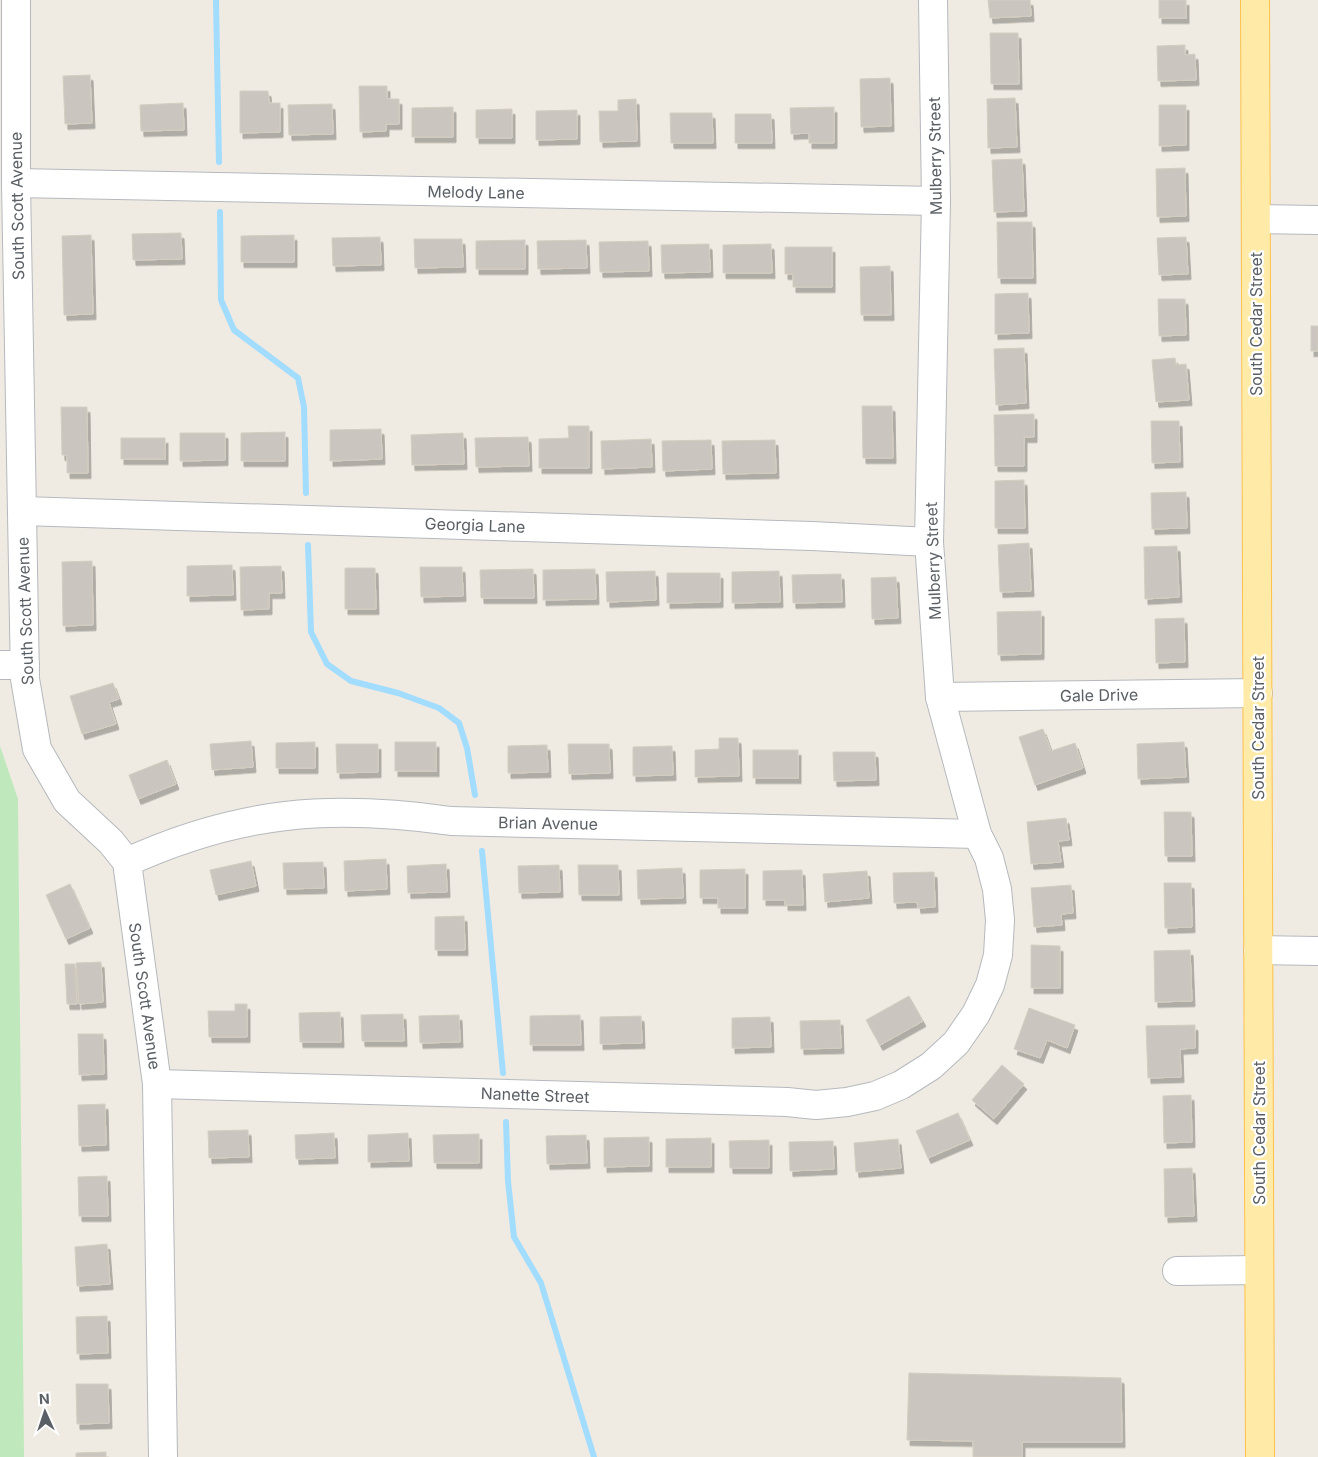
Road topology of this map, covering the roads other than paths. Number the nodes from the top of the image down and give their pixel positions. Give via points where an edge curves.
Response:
1 (16, 0) edge
2 (932, 0) edge
3 (1255, 0) edge
4 (16, 183) junction
5 (936, 201) junction
6 (1256, 219) junction
7 (1318, 220) edge
8 (22, 511) junction
9 (929, 542) junction
10 (12, 665) edge
11 (1258, 693) junction
12 (940, 697) junction
13 (977, 834) junction
14 (126, 862) junction
15 (1258, 950) junction
16 (1318, 951) edge
17 (909, 1080) joint
18 (157, 1084) junction
19 (1259, 1270) junction
20 (1177, 1271) dead end
21 (163, 1457) edge
22 (1260, 1457) edge

1 - 4 street, South Scott Avenue
2 - 5 street, Mulberry Street
3 - 6 main road, South Cedar Street
4 - 5 street, Melody Lane
4 - 8 street, South Scott Avenue
5 - 9 street, Mulberry Street
6 - 7 street
6 - 11 main road, South Cedar Street
8 - 9 street, Georgia Lane
8 - 10 street, South Scott Avenue
9 - 12 street, Mulberry Street
10 - 14 street, South Scott Avenue via 25,679 37,749 67,800 111,842
11 - 12 street, Gale Drive
11 - 15 main road, South Cedar Street
12 - 13 street, Mulberry Street
13 - 14 street, Brian Avenue via 451,821 351,811 298,813 245,822 201,833
13 - 17 street, Mulberry Street via 989,858 997,889 1000,920 998,955 992,978 976,1014 956,1043
14 - 18 street, South Scott Avenue
15 - 16 street
15 - 19 main road, South Cedar Street
17 - 18 street, Nanette Street via 875,1096 816,1105
18 - 21 street, South Scott Avenue
19 - 20 street
19 - 22 main road, South Cedar Street

